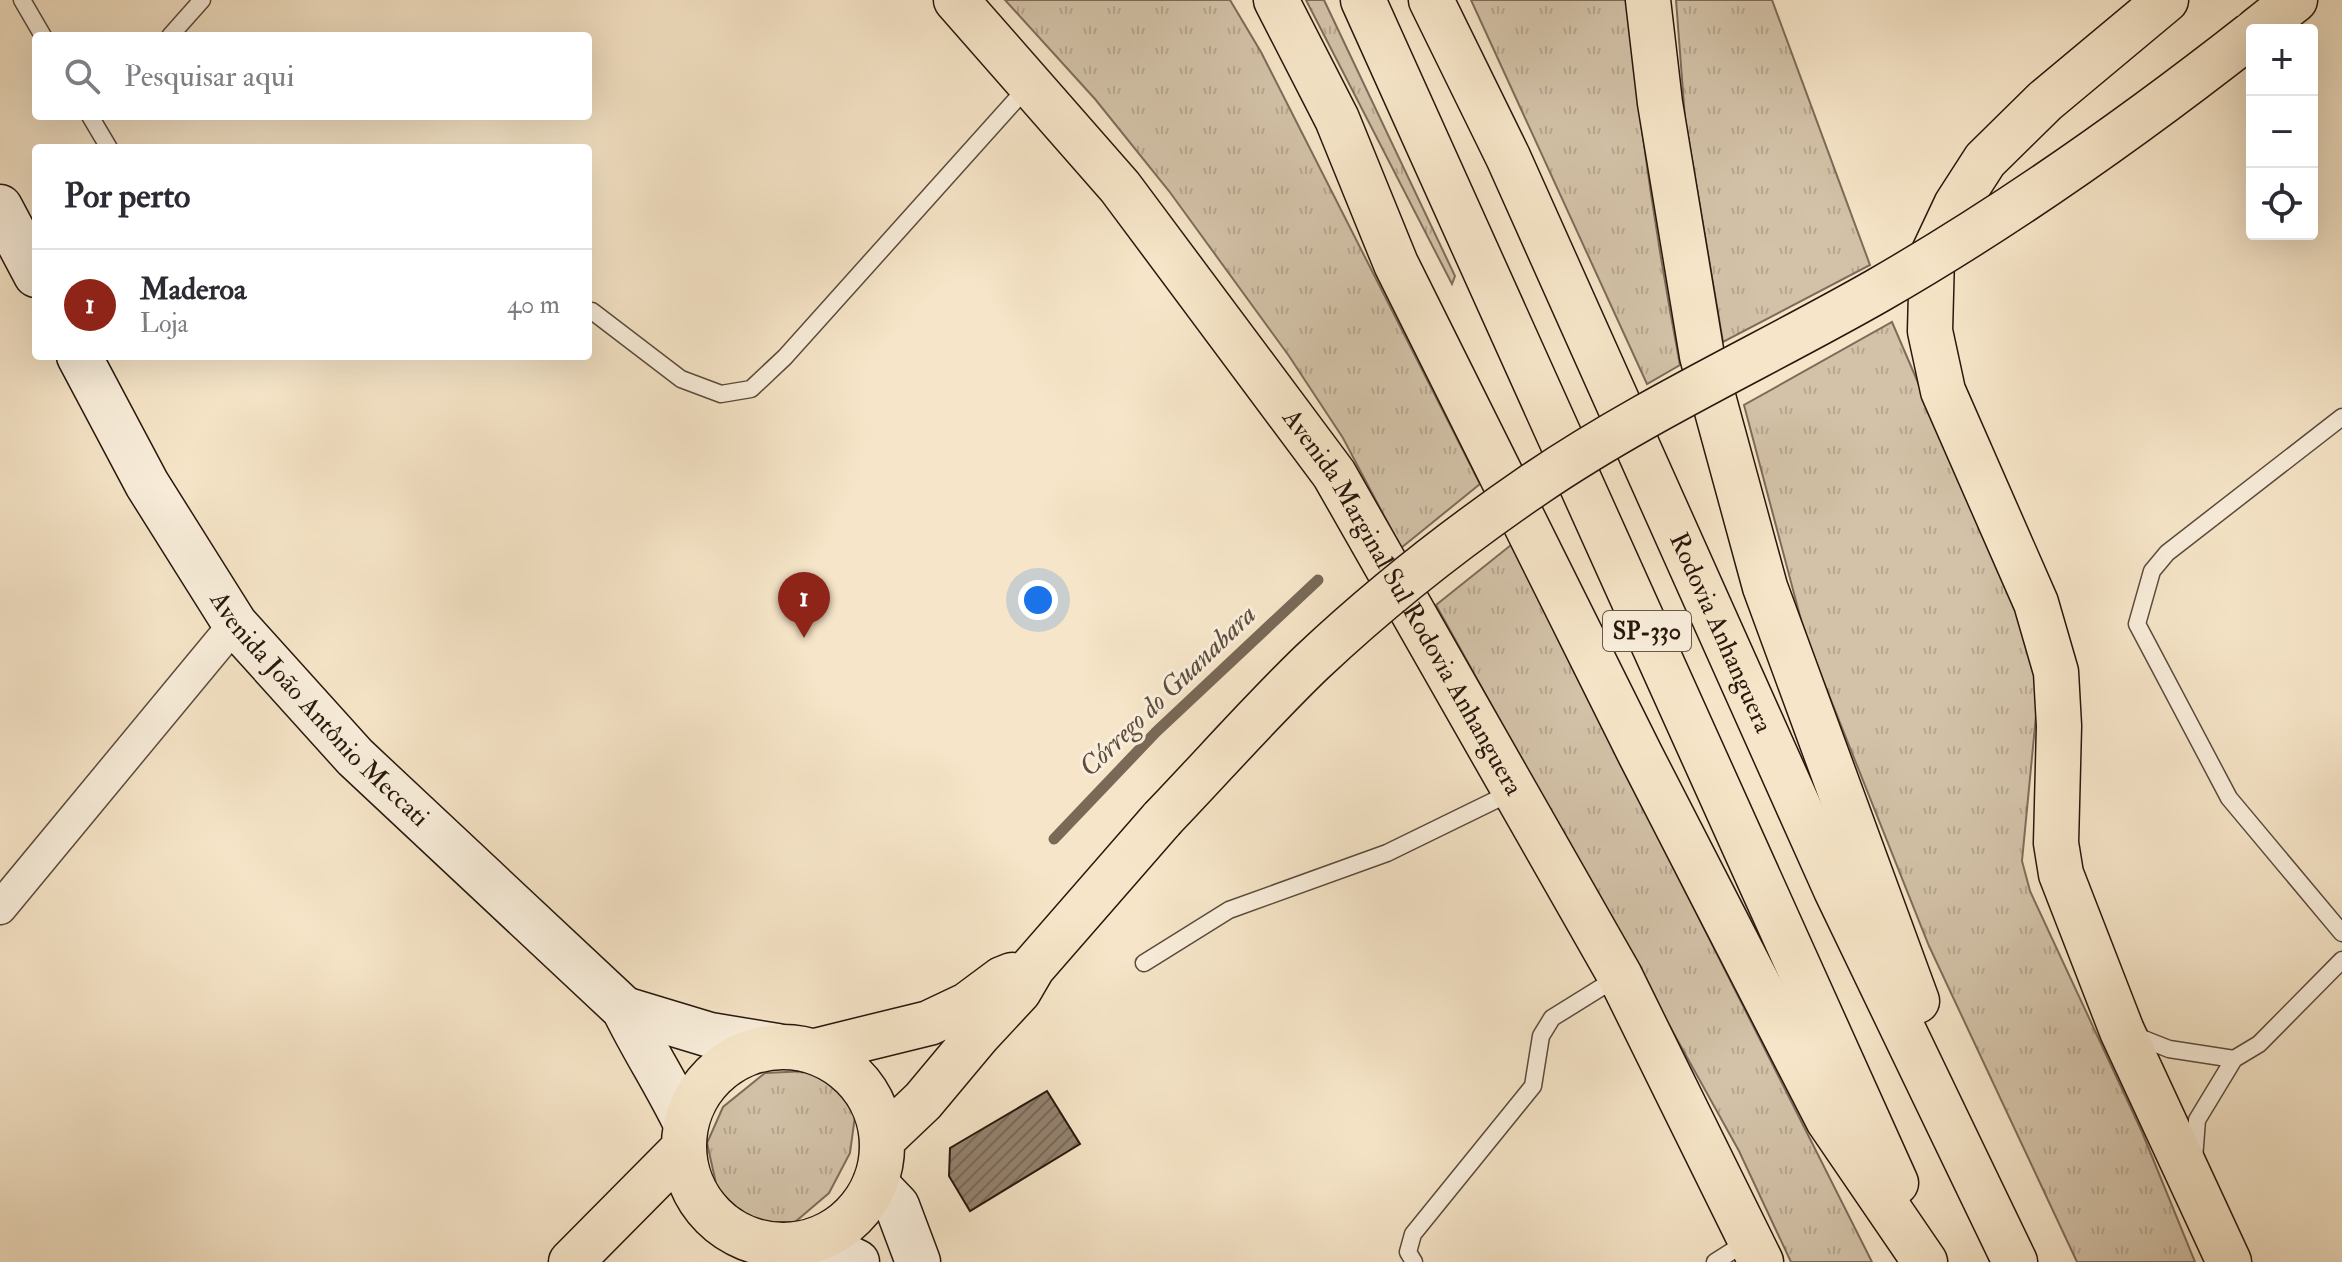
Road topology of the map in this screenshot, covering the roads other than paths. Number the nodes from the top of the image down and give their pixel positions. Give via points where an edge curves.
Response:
1 (22, 0) edge
2 (202, 0) edge
3 (956, 0) edge
4 (1258, 0) edge
5 (1276, 0) edge
6 (1363, 0) edge
7 (1431, 0) edge
8 (1648, 0) edge
9 (2166, 0) edge
10 (2295, 0) edge
11 (2265, 24) edge
12 (41, 32) edge
13 (174, 32) edge
14 (2246, 39) edge
15 (1031, 83) junction
16 (1337, 119) junction
17 (95, 120) edge
18 (107, 144) edge
19 (0, 207) edge
20 (32, 267) edge
21 (592, 311) dead end
22 (81, 360) edge
23 (2342, 417) edge
24 (235, 624) junction
25 (1515, 790) junction
26 (0, 908) edge
27 (2342, 933) edge
28 (2342, 960) edge
29 (1144, 963) dead end
30 (1033, 967) junction
31 (1620, 976) junction
32 (624, 1009) junction
33 (2122, 1031) junction
34 (796, 1049) junction
35 (2234, 1059) junction
36 (684, 1136) junction
37 (882, 1140) junction
38 (875, 1183) junction
39 (2193, 1185) junction
40 (784, 1249) edge
41 (2011, 1254) edge
42 (1742, 1255) edge
43 (571, 1262) edge
44 (857, 1262) edge
45 (918, 1262) edge
46 (1414, 1262) edge
47 (1925, 1262) edge
48 (1931, 1262) edge
49 (2229, 1262) edge

1 - 12 lane
2 - 13 lane
3 - 15 main road, Avenida Marginal Sul Rodovia Anhanguera
4 - 16 main road
5 - 16 main road
6 - 48 main road, SP-330
7 - 41 main road, Rodovia Anhanguera / SP-330 via 1508,157 1836,890
8 - 41 main road via 1702,356 1761,573
9 - 33 main road via 2045,101 1985,160 1932,256 1930,331 1943,391 2036,603 2056,672 2056,843 2061,874
10 - 11 main road
14 - 30 main road, bridge via 2082,163 1999,218 1876,292 1587,450 1481,521 1312,662 1162,819
15 - 21 lane via 751,389 721,394 681,379
15 - 25 main road, Avenida Marginal Sul Rodovia Anhanguera via 1120,187 1334,474
16 - 47 main road via 1396,264 1828,1120
17 - 18 lane
19 - 20 main road
22 - 24 main road, Avenida João Antônio Meccati via 147,484
23 - 27 lane via 2167,553 2152,571 2137,624 2229,798
24 - 26 street
24 - 32 main road, Avenida João Antônio Meccati via 355,757
25 - 29 lane via 1387,853 1229,910
25 - 31 main road, Avenida Marginal Sul Rodovia Anhanguera
28 - 35 lane via 2259,1044
30 - 34 main road via 1002,979 967,1005 929,1023
30 - 37 main road via 1019,991 923,1101
31 - 42 main road, Avenida Marginal Sul Rodovia Anhanguera
31 - 46 lane via 1552,1018 1541,1036 1533,1086 1413,1234 1408,1252
32 - 34 main road, Avenida João Antônio Meccati via 710,1035
32 - 36 main road, Avenida João Antônio Meccati via 663,1076
33 - 35 lane via 2169,1049
33 - 39 main road
34 - 36 main road via 752,1050 729,1061 694,1098
34 - 37 main road via 841,1065 862,1085 876,1111
35 - 39 lane via 2197,1120
36 - 40 main road via 691,1186 712,1216 742,1237
36 - 43 main road
37 - 38 main road
38 - 40 main road via 851,1219 833,1232
38 - 45 main road via 897,1206
39 - 49 main road
40 - 44 main road

